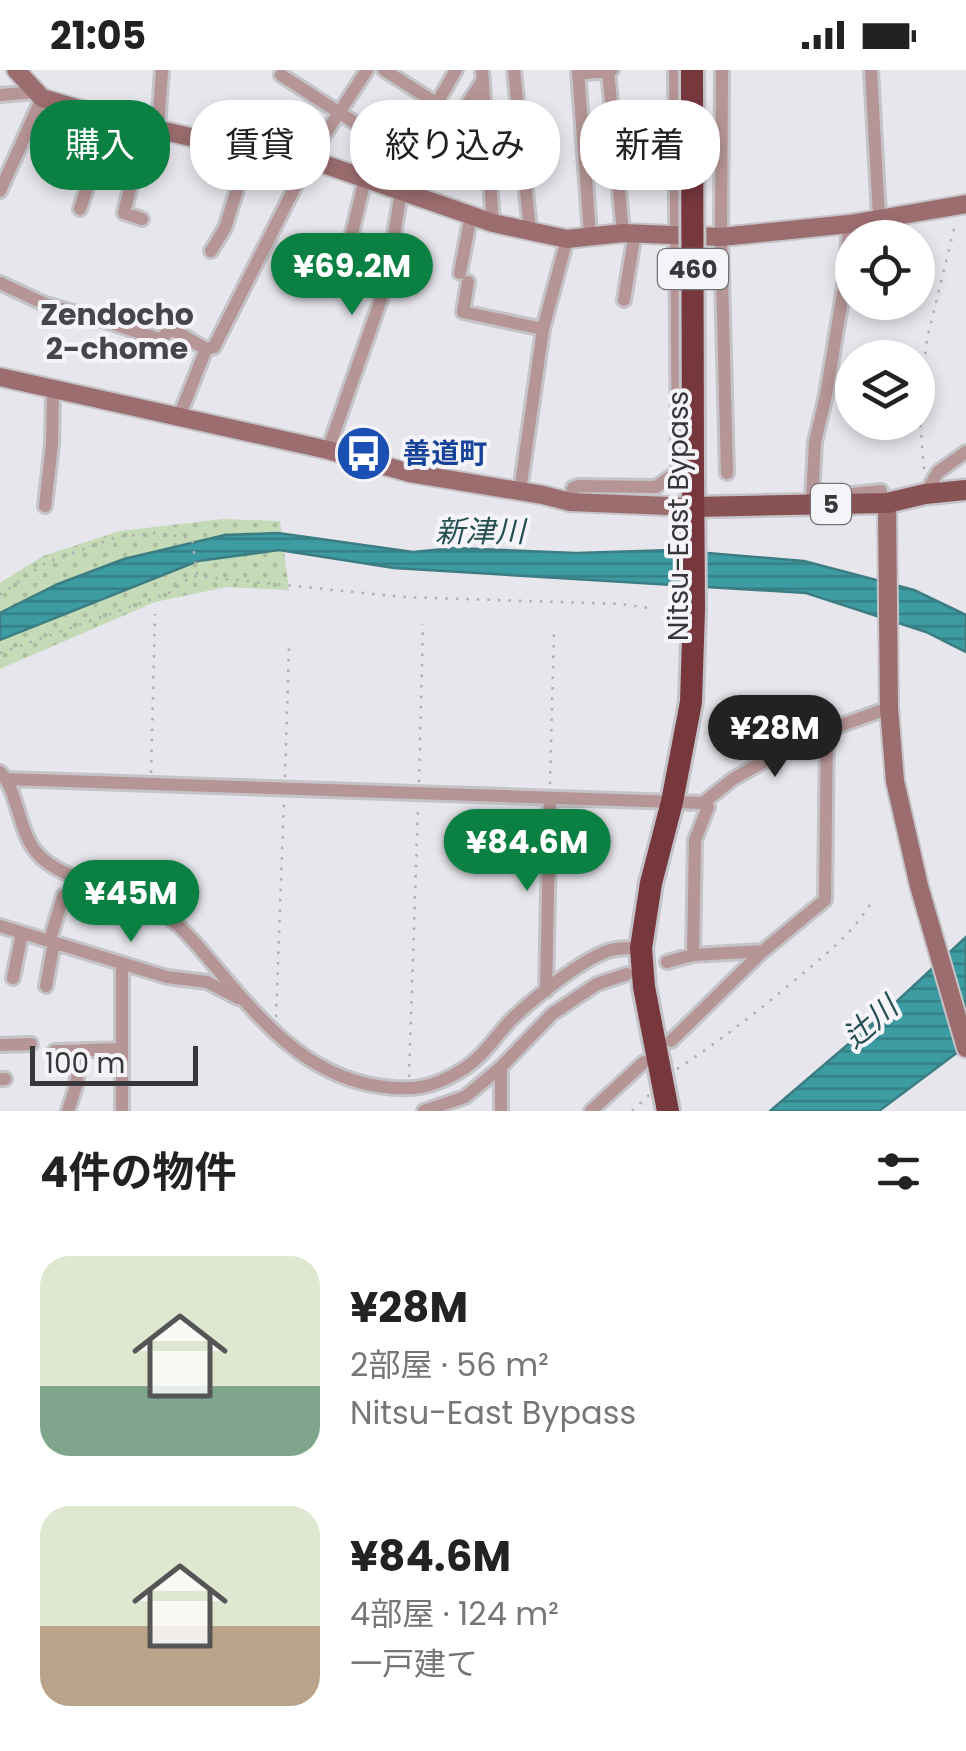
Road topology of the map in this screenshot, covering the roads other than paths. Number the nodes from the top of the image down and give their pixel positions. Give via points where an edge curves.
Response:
1 (16, 70) edge
2 (162, 70) edge
3 (368, 70) edge
4 (384, 70) edge
5 (456, 70) edge
6 (514, 70) edge
7 (610, 70) edge
8 (675, 70) edge
9 (692, 70) edge
10 (706, 70) edge
11 (722, 70) edge
12 (871, 70) edge
13 (578, 72) edge
14 (483, 75) edge
15 (281, 76) dead end
16 (0, 95) edge
17 (38, 95) junction
18 (54, 100) edge
19 (157, 100) edge
20 (432, 100) edge
21 (439, 100) edge
22 (468, 100) edge
23 (338, 114) junction
24 (350, 121) edge
25 (330, 126) edge
26 (0, 190) edge
27 (86, 190) edge
28 (131, 190) edge
29 (237, 190) edge
30 (293, 190) edge
31 (362, 190) edge
32 (396, 190) edge
33 (407, 190) edge
34 (405, 193) junction
35 (963, 205) edge
36 (80, 209) dead end
37 (472, 215) junction
38 (880, 217) junction
39 (142, 219) dead end
40 (867, 220) edge
41 (493, 222) junction
42 (835, 225) edge
43 (530, 231) junction
44 (629, 233) junction
45 (590, 235) junction
46 (676, 236) junction
47 (721, 237) junction
48 (567, 239) junction
49 (210, 251) dead end
50 (343, 272) dead end
51 (0, 284) edge
52 (624, 300) dead end
53 (838, 320) edge
54 (542, 329) junction
55 (206, 348) junction
56 (0, 377) edge
57 (53, 390) junction
58 (179, 417) junction
59 (328, 450) junction
60 (966, 452) edge
61 (710, 470) junction
62 (966, 490) edge
63 (520, 491) junction
64 (925, 494) junction
65 (570, 502) junction
66 (884, 503) junction
67 (46, 506) dead end
68 (702, 518) junction
69 (889, 708) junction
70 (826, 726) junction
71 (3, 775) edge
72 (550, 798) junction
73 (688, 803) junction
74 (63, 896) dead end
75 (0, 926) edge
76 (22, 933) junction
77 (52, 941) junction
78 (642, 948) junction
79 (763, 950) junction
80 (694, 955) junction
81 (667, 962) dead end
82 (122, 964) junction
83 (627, 974) dead end
84 (14, 978) dead end
85 (46, 986) dead end
86 (546, 991) junction
87 (244, 1001) junction
88 (650, 1016) junction
89 (671, 1041) dead end
90 (31, 1044) dead end
91 (0, 1045) edge
92 (966, 1048) edge
93 (122, 1049) junction
94 (55, 1050) dead end
95 (82, 1050) junction
96 (644, 1062) dead end
97 (501, 1067) junction
98 (662, 1095) edge
99 (68, 1111) edge
100 (122, 1111) edge
101 (424, 1111) edge
102 (501, 1111) edge
103 (591, 1111) edge

1 - 17 street
2 - 19 street
3 - 23 street
4 - 20 street
5 - 21 street
6 - 43 street
7 - 13 street
7 - 44 street
8 - 46 street
9 - 61 highway, Nitsu-East Bypass / 460, bridge
10 - 61 highway, Nitsu-East Bypass / 460
11 - 47 street
12 - 38 street
13 - 45 street
14 - 22 street
14 - 41 street
15 - 23 street
16 - 17 street
17 - 18 street
17 - 26 street
23 - 24 street
23 - 25 street
27 - 36 street
28 - 39 street via 124,213
29 - 49 street via 226,228
30 - 55 street via 214,347
31 - 50 street
32 - 34 street
33 - 34 street
34 - 37 street
34 - 59 street via 386,286
35 - 38 street
37 - 41 street
37 - 54 street via 463,312
38 - 40 street
41 - 43 street
42 - 47 street
43 - 48 street
44 - 45 street
44 - 46 street
44 - 52 street
45 - 48 street
46 - 47 street
46 - 65 street via 676,473 656,487 578,486
47 - 61 street
48 - 54 street
51 - 55 street via 160,340 174,331
53 - 66 street via 815,442 812,498 881,491
54 - 63 street
55 - 58 street
56 - 57 street
57 - 58 street
57 - 67 street
58 - 59 street
59 - 63 street via 410,474
60 - 64 street via 938,472
61 - 68 highway, Nitsu-East Bypass / 460
62 - 64 main road, 5
63 - 65 street
64 - 66 main road, 5
65 - 68 street
66 - 68 main road, 5
66 - 69 street
68 - 73 highway, 460
69 - 70 street
69 - 92 street via 894,781
70 - 73 street
70 - 79 street via 825,900
71 - 72 street
71 - 87 street via 37,853 55,868 160,910
72 - 73 street
72 - 86 street
73 - 78 highway, 460 via 651,884
73 - 80 street via 708,807 695,840
73 - 88 highway, 460 via 658,918
74 - 77 street
75 - 76 street
76 - 77 street
76 - 84 street
77 - 82 street
77 - 85 street
78 - 86 street via 594,957
78 - 88 highway, 460
79 - 80 street
79 - 89 street
80 - 81 street
82 - 87 street via 208,982
82 - 93 street
83 - 97 street via 597,984 552,1014
86 - 87 street via 475,1062 446,1081 409,1089 339,1076 298,1052
88 - 98 highway, 460
90 - 91 street
93 - 95 street
93 - 100 street
94 - 95 street
95 - 99 street
96 - 103 street
97 - 101 street via 465,1097
97 - 102 street

